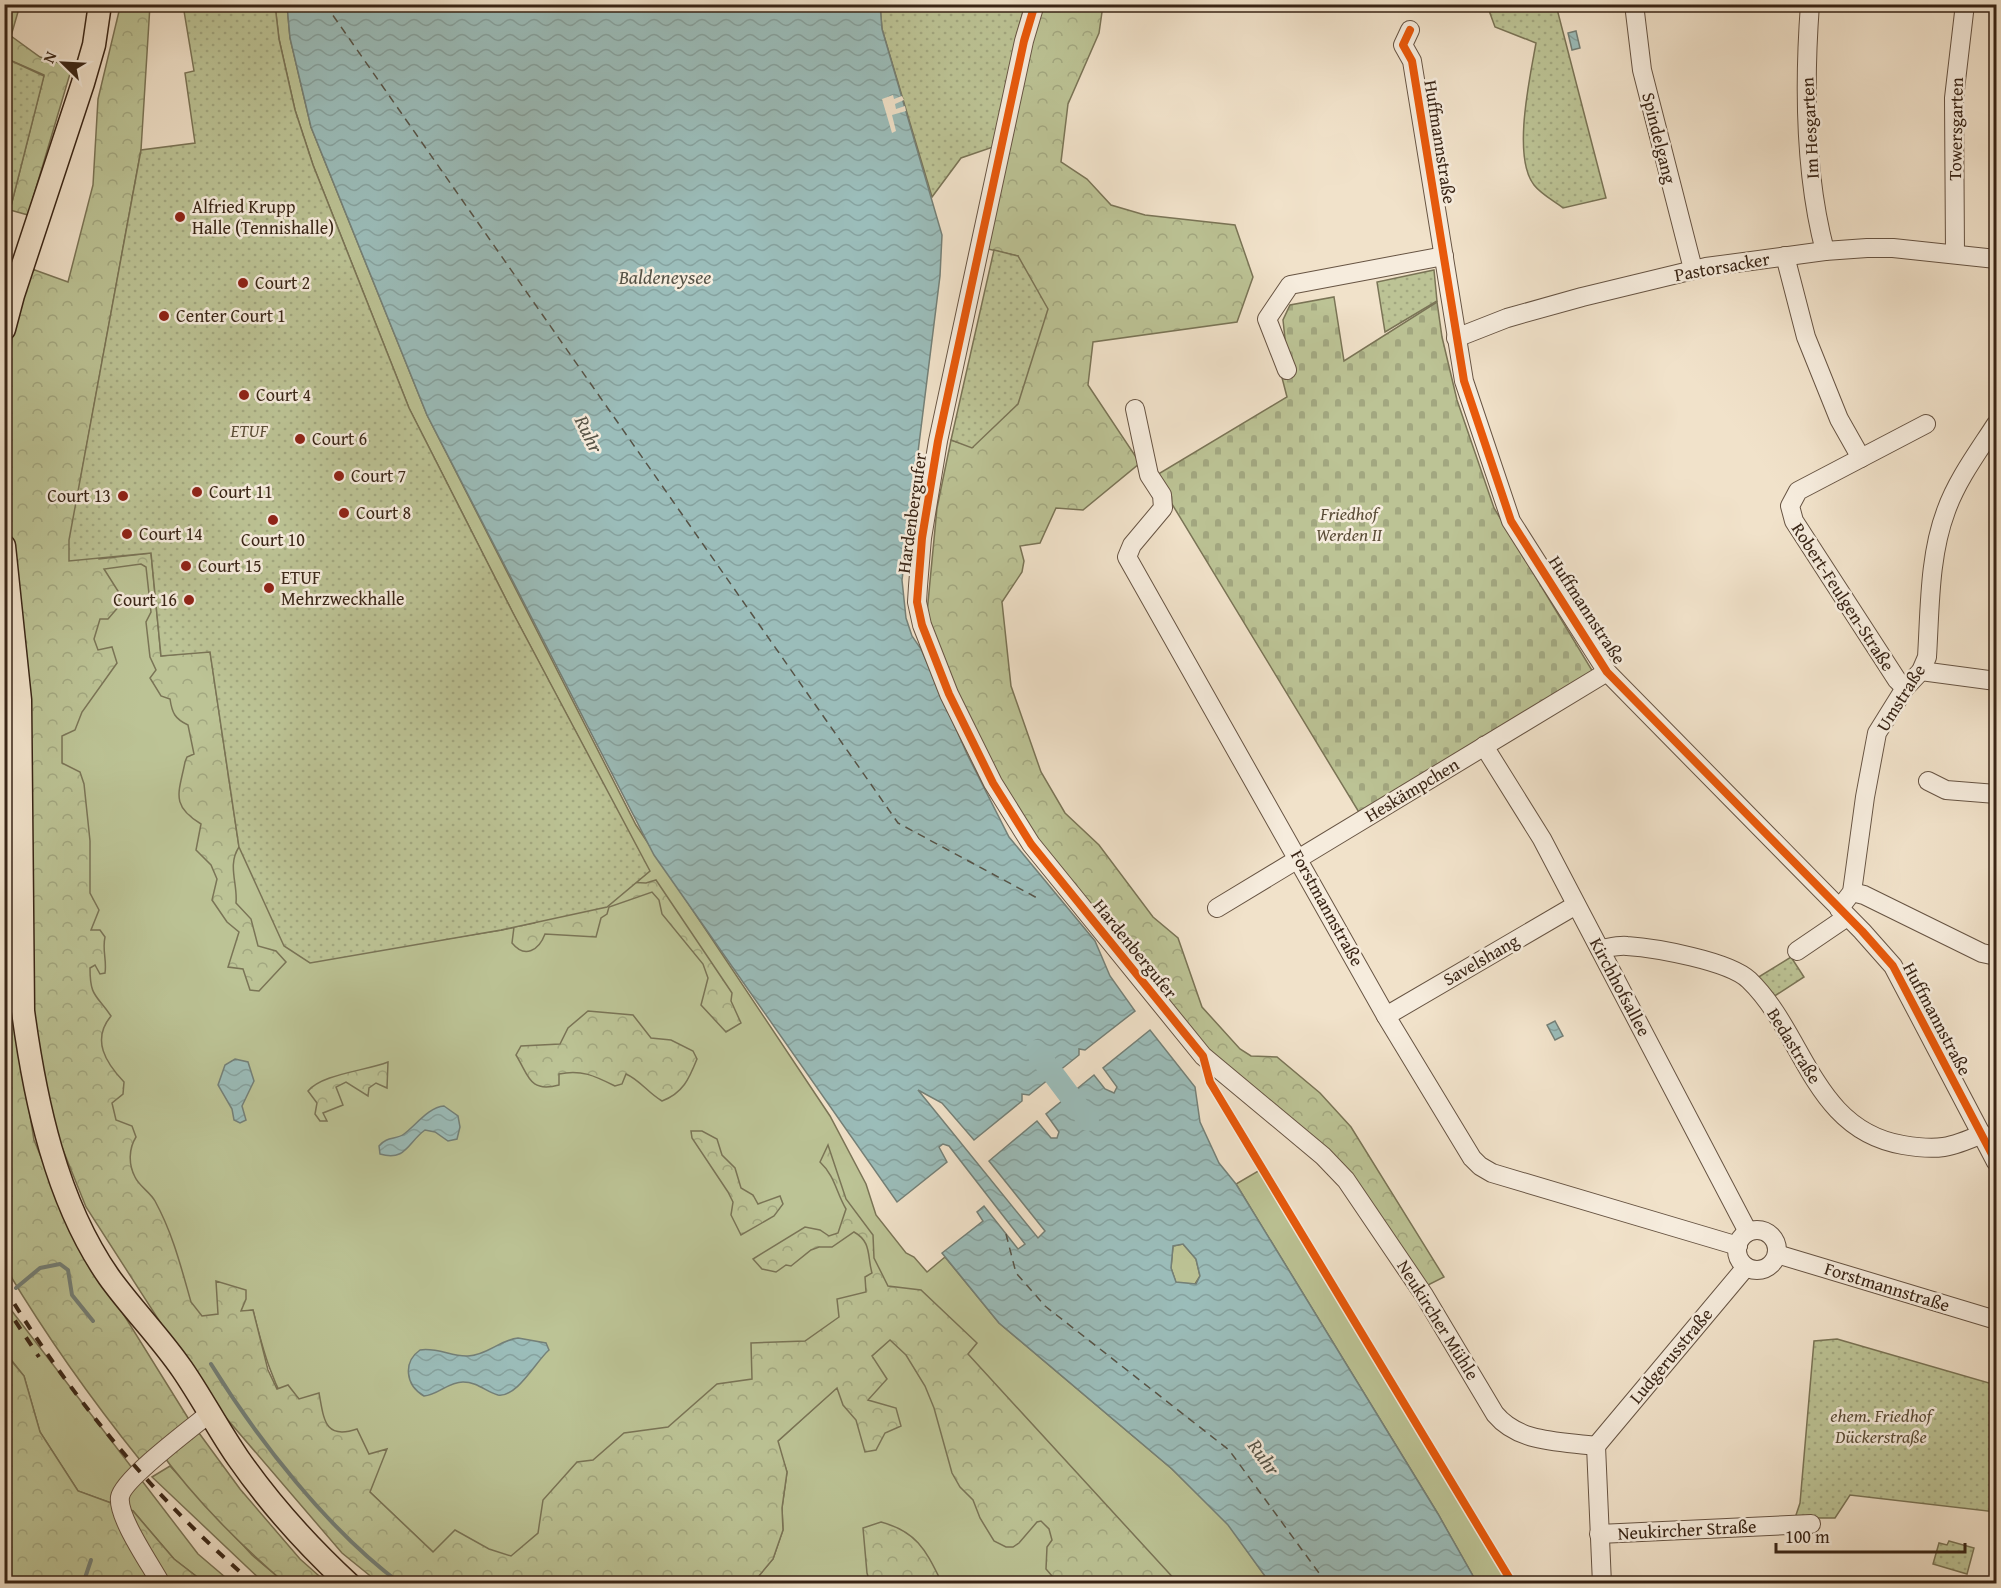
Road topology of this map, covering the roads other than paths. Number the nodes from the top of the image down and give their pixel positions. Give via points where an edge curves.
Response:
1 (100, 4) edge
2 (1035, 4) edge
3 (1634, 4) edge
4 (1810, 4) edge
5 (1965, 4) edge
6 (1410, 30) dead end
7 (1825, 251) junction
8 (1955, 254) junction
9 (1444, 256) junction
10 (1785, 256) junction
11 (1996, 259) edge
12 (1693, 269) junction
13 (4, 329) edge
14 (1456, 338) junction
15 (1287, 370) dead end
16 (1135, 409) dead end
17 (1926, 424) dead end
18 (1996, 424) edge
19 (1861, 458) junction
20 (4, 546) edge
21 (1920, 671) junction
22 (1607, 672) junction
23 (1996, 681) edge
24 (1905, 688) junction
25 (1484, 746) junction
26 (1928, 781) dead end
27 (1996, 794) edge
28 (1299, 858) junction
29 (1852, 892) junction
30 (1576, 905) junction
31 (1217, 908) dead end
32 (1843, 913) junction
33 (1600, 949) junction
34 (1797, 951) dead end
35 (1996, 956) edge
36 (1386, 1016) junction
37 (1203, 1056) joint
38 (1982, 1134) junction
39 (1996, 1162) edge
40 (1743, 1239) junction
41 (1777, 1254) junction
42 (1746, 1267) junction
43 (1996, 1320) edge
44 (210, 1413) junction
45 (1596, 1446) junction
46 (1811, 1524) dead end
47 (1599, 1534) junction
48 (161, 1584) edge
49 (350, 1584) edge
50 (1602, 1584) edge

1 - 13 main road via 83,83
2 - 37 street, Hardenbergufer via 986,178 929,491 917,602 922,625 958,714 993,783 1031,844
3 - 12 street, Spindelgang via 1642,70
4 - 7 street, Im Hesgarten via 1810,146
5 - 8 street, Towersgarten via 1954,98
6 - 9 street, Huffmannstraße via 1403,45 1412,61
7 - 8 street, Pastorsacker via 1893,248
7 - 10 street, Pastorsacker
8 - 11 street, Pastorsacker
9 - 14 street, Huffmannstraße
9 - 15 street via 1290,285 1268,319
10 - 12 street, Pastorsacker
10 - 19 street via 1806,337 1839,419
12 - 14 street, Pastorsacker via 1507,318
14 - 22 street, Huffmannstraße via 1473,414 1511,521
16 - 28 street, Forstmannstraße via 1149,476 1162,495 1163,508 1132,545 1127,557
17 - 19 street
18 - 21 street, Umstraße via 1958,483 1946,511 1937,547 1926,657
19 - 24 street, Robert-Feulgen-Straße via 1798,491 1790,511
20 - 44 main road via 20,700 23,1011 30,1060 56,1162 88,1242
21 - 23 street
21 - 24 street, Umstraße
22 - 25 street, Heskämpchen
22 - 32 street, Huffmannstraße
24 - 29 street, Umstraße via 1877,733
25 - 28 street, Heskämpchen
25 - 30 street, Kirchhofsallee via 1542,839
26 - 27 street via 1946,790
28 - 31 street, Heskämpchen
28 - 36 street, Forstmannstraße
29 - 32 street, Umstraße
29 - 35 street
30 - 33 street, Kirchhofsallee
30 - 36 street, Savelshang
32 - 34 street
32 - 38 street, Huffmannstraße via 1893,966
33 - 38 street, Bedastraße via 1625,945 1692,957 1730,968 1748,979 1766,1000 1827,1099 1856,1128 1890,1143 1920,1148 1949,1148
33 - 40 street, Kirchhofsallee
36 - 40 street, Forstmannstraße via 1480,1166 1492,1173
37 - 45 street, Neukircher Mühle via 1323,1156 1346,1180 1506,1426 1530,1436
38 - 39 street, Huffmannstraße
40 - 41 street via 1755,1230 1769,1233 1775,1239
40 - 42 street via 1741,1261
41 - 42 street via 1764,1269
41 - 43 street, Forstmannstraße
42 - 45 street, Ludgerusstraße
44 - 48 street via 149,1463 123,1488 120,1498 122,1514
44 - 49 main road via 278,1510
45 - 47 street
46 - 47 street, Neukircher Straße
47 - 50 street

